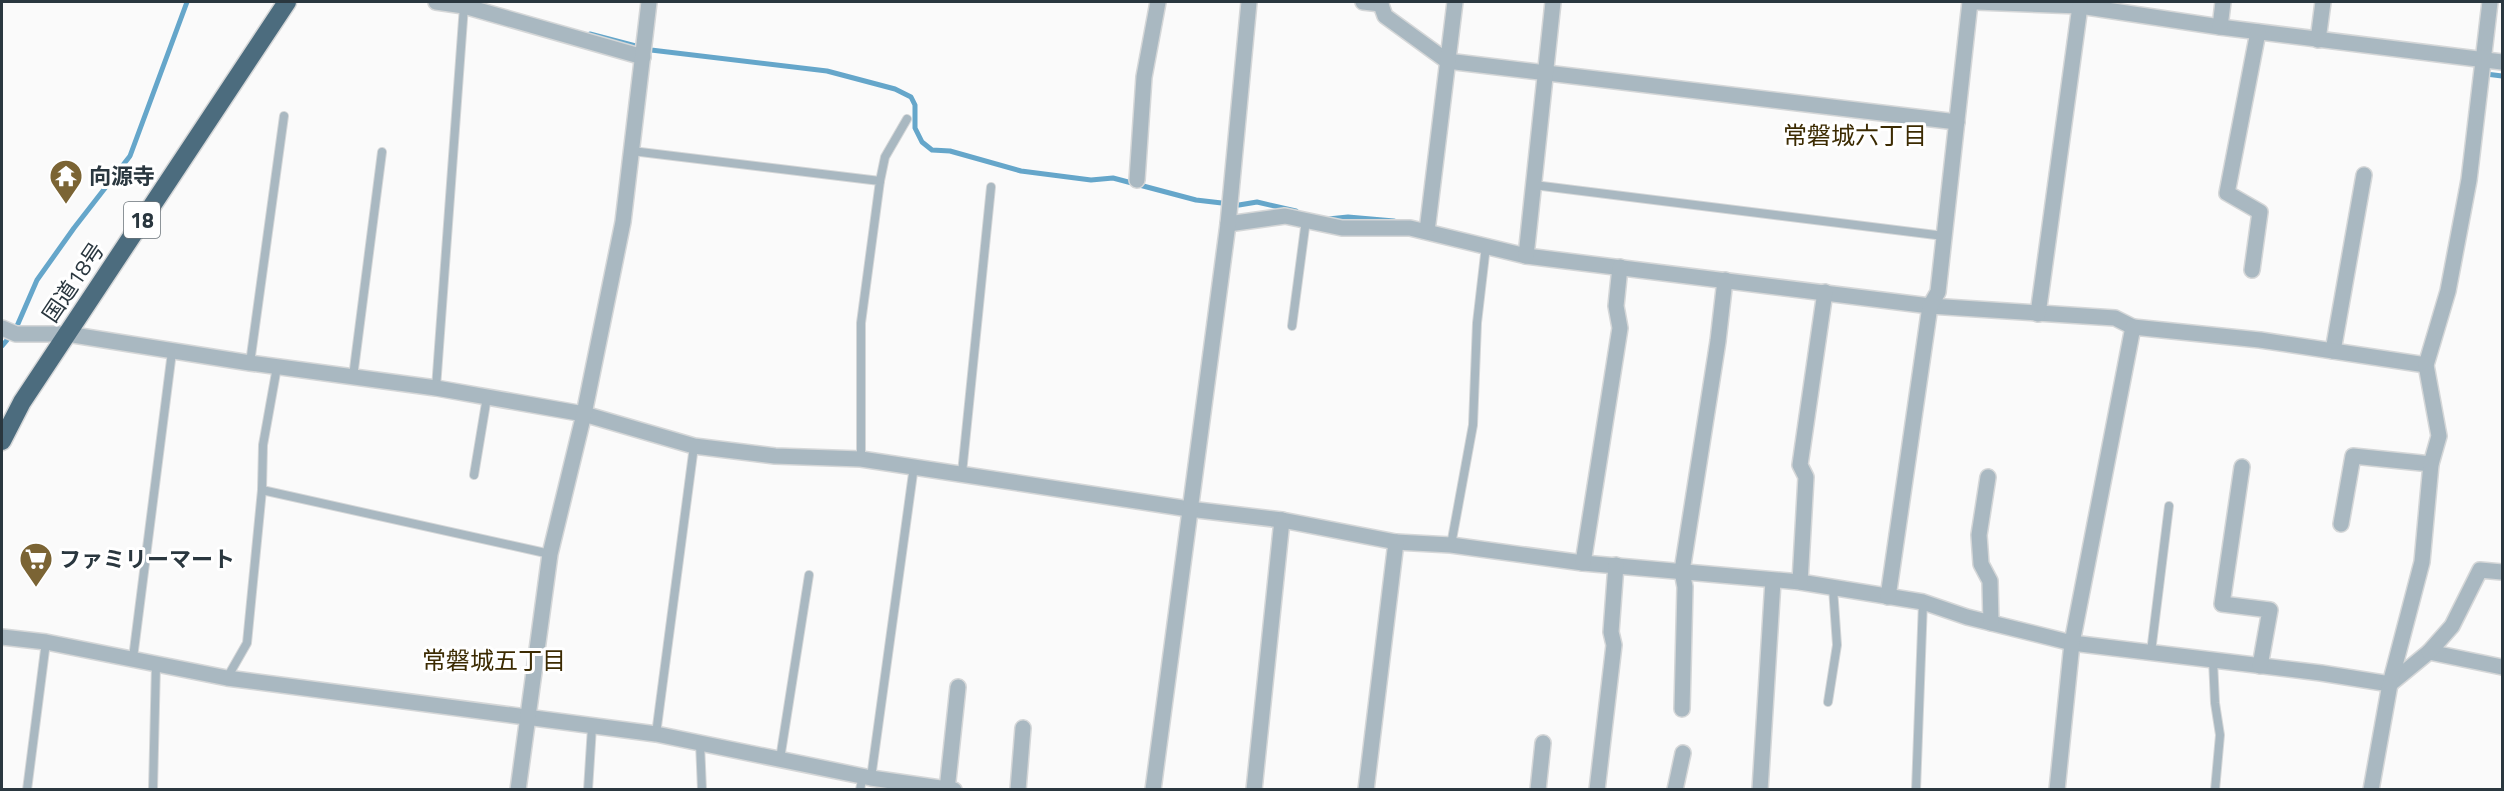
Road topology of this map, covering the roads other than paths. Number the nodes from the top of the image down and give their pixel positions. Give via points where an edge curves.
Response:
1 (287, 2) edge
2 (436, 2) edge
3 (650, 2) edge
4 (1158, 2) edge
5 (1249, 2) edge
6 (1363, 2) edge
7 (1455, 2) edge
8 (1553, 2) edge
9 (1970, 2) edge
10 (1976, 2) edge
11 (2223, 2) edge
12 (2322, 2) edge
13 (2490, 2) edge
14 (1380, 3) edge
15 (464, 6) junction
16 (2080, 6) junction
17 (2220, 27) junction
18 (2258, 32) junction
19 (2318, 40) junction
20 (643, 57) junction
21 (2481, 60) junction
22 (1447, 61) junction
23 (2502, 62) edge
24 (1546, 74) junction
25 (284, 116) dead end
26 (907, 119) dead end
27 (1957, 122) junction
28 (632, 151) junction
29 (382, 152) dead end
30 (2364, 175) dead end
31 (1137, 180) dead end
32 (880, 181) junction
33 (1534, 185) junction
34 (991, 187) dead end
35 (1306, 220) junction
36 (1228, 224) junction
37 (1427, 231) junction
38 (1944, 236) junction
39 (1486, 246) junction
40 (1526, 256) junction
41 (1620, 267) junction
42 (2252, 270) dead end
43 (1725, 280) junction
44 (1825, 292) junction
45 (1930, 306) junction
46 (2038, 314) junction
47 (1293, 326) dead end
48 (2133, 327) junction
49 (2, 328) edge
50 (67, 334) junction
51 (2333, 351) junction
52 (172, 352) junction
53 (250, 363) junction
54 (2426, 365) junction
55 (277, 367) junction
56 (353, 377) junction
57 (436, 388) junction
58 (488, 397) junction
59 (584, 414) junction
60 (2, 441) edge
61 (694, 446) junction
62 (861, 459) junction
63 (2431, 464) junction
64 (914, 466) junction
65 (2242, 467) dead end
66 (962, 473) junction
67 (474, 475) dead end
68 (1988, 477) dead end
69 (262, 490) junction
70 (2169, 506) dead end
71 (1189, 509) junction
72 (1282, 520) junction
73 (2341, 524) dead end
74 (1396, 542) junction
75 (1451, 545) junction
76 (550, 554) junction
77 (1583, 563) junction
78 (1616, 565) junction
79 (1682, 571) junction
80 (2502, 572) edge
81 (809, 575) dead end
82 (1773, 581) junction
83 (1800, 582) junction
84 (1833, 588) junction
85 (1887, 597) junction
86 (1923, 602) junction
87 (1991, 623) junction
88 (2, 637) edge
89 (46, 642) junction
90 (2072, 643) junction
91 (2151, 652) junction
92 (2429, 652) junction
93 (133, 658) junction
94 (2213, 660) junction
95 (156, 664) junction
96 (2260, 666) junction
97 (2502, 667) edge
98 (227, 678) junction
99 (2390, 684) junction
100 (958, 687) dead end
101 (1828, 702) dead end
102 (1682, 709) dead end
103 (529, 716) junction
104 (592, 727) junction
105 (1023, 728) dead end
106 (656, 734) junction
107 (700, 743) junction
108 (1543, 743) dead end
109 (1683, 753) dead end
110 (780, 759) junction
111 (865, 781) edge
112 (27, 789) edge
113 (153, 789) edge
114 (518, 789) edge
115 (588, 789) edge
116 (702, 789) edge
117 (949, 789) edge
118 (1018, 789) edge
119 (1153, 789) edge
120 (1254, 789) edge
121 (1366, 789) edge
122 (1538, 789) edge
123 (1597, 789) edge
124 (1675, 789) edge
125 (1760, 789) edge
126 (1916, 789) edge
127 (2056, 789) edge
128 (2215, 789) edge
129 (2371, 789) edge

1 - 50 highway, 国道18号 / 18
2 - 15 street
3 - 20 street
4 - 31 street via 1144,77
5 - 36 street
6 - 14 street
7 - 22 street
8 - 24 street
9 - 27 street
10 - 16 street
11 - 17 street
12 - 19 street
13 - 21 street
14 - 22 street via 1385,16
15 - 20 street
15 - 57 lane
16 - 17 street
16 - 46 street
17 - 18 street
18 - 19 street
18 - 42 street via 2227,193 2260,212
19 - 21 street
20 - 28 street
21 - 23 street
21 - 54 street via 2467,191 2448,291
22 - 24 street
22 - 37 street
24 - 27 street
24 - 33 street
25 - 53 lane
26 - 32 lane via 885,157
27 - 38 street
28 - 32 lane
28 - 59 street via 623,222
29 - 56 lane
30 - 51 street
32 - 62 lane via 861,323
33 - 38 lane
33 - 40 street
34 - 66 lane
35 - 36 street via 1285,216
35 - 37 street via 1342,228
35 - 47 lane
36 - 71 street
37 - 39 street
38 - 45 street via 1938,292
39 - 40 street
39 - 75 lane via 1477,323 1473,425
40 - 41 street
41 - 43 street
41 - 77 street via 1616,306 1620,328
43 - 44 street
43 - 79 street
44 - 45 street
44 - 83 street via 1800,465 1806,477
45 - 46 street
45 - 85 street
46 - 48 street via 2115,318
48 - 51 street
48 - 90 street
49 - 50 street via 16,334
50 - 52 street
50 - 60 highway, 国道18号 / 18 via 22,402
51 - 54 street
52 - 53 street
52 - 93 lane
53 - 55 street
54 - 63 street via 2439,436
55 - 56 street
55 - 69 lane via 263,445
56 - 57 street
57 - 58 street
58 - 59 street
58 - 67 lane
59 - 61 street
59 - 76 street
61 - 62 street via 775,456
61 - 106 lane
62 - 64 street
63 - 73 street via 2353,456
63 - 99 street via 2422,562
64 - 66 street
64 - 111 lane
65 - 96 street via 2222,604 2270,610
66 - 71 street
68 - 87 street via 1979,535 1981,564 1990,581
69 - 76 lane
69 - 98 lane via 247,643
70 - 91 lane
71 - 72 street
71 - 119 street
72 - 74 street
72 - 120 street
74 - 75 street
74 - 121 street
75 - 77 street
76 - 103 street
77 - 78 street
78 - 79 street
78 - 123 street via 1611,632 1614,645
79 - 82 street
79 - 102 street
80 - 92 street via 2480,570 2452,626
81 - 110 lane
82 - 83 street
82 - 125 street
83 - 84 street
84 - 85 street
84 - 101 lane via 1837,645
85 - 86 street
86 - 87 street
86 - 126 lane
87 - 90 street
88 - 89 street
89 - 93 street
89 - 112 lane
90 - 91 street
90 - 127 street
91 - 94 street
92 - 97 street
92 - 99 street
93 - 95 street
94 - 96 street
94 - 128 lane via 2220,735
95 - 98 street
95 - 113 lane
96 - 99 street
98 - 103 street
99 - 129 street
100 - 117 street
103 - 104 street
103 - 114 street
104 - 106 street
104 - 115 lane
105 - 118 street
106 - 107 street
107 - 110 street
107 - 116 lane
108 - 122 street
109 - 124 street
110 - 111 street
111 - 117 street

